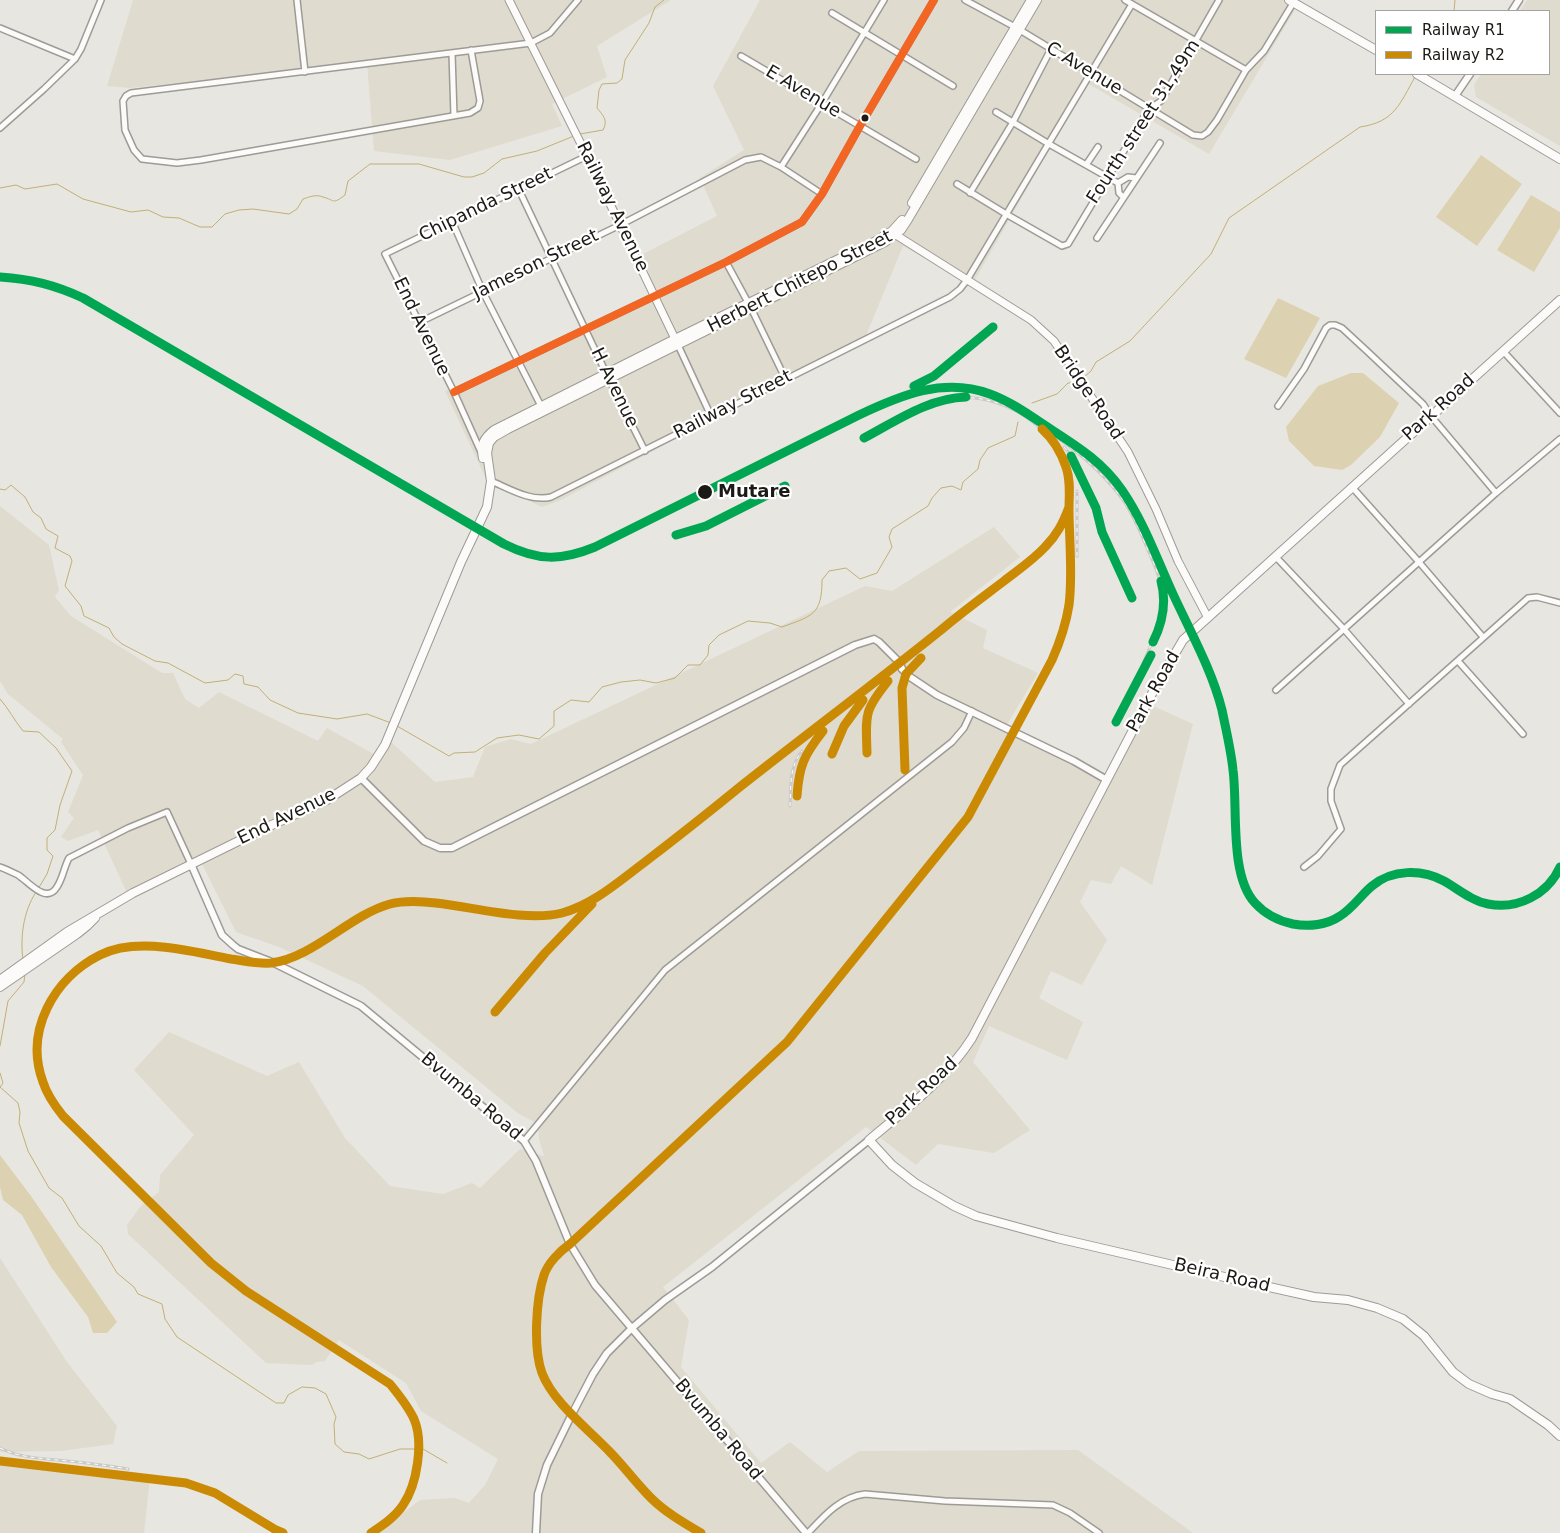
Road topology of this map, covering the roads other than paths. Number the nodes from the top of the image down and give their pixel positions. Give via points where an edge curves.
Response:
1 (101, 0) edge
2 (298, 0) edge
3 (509, 0) edge
4 (578, 0) edge
5 (884, 0) edge
6 (934, 0) edge
7 (965, 0) edge
8 (1031, 0) edge
9 (1037, 0) edge
10 (1125, 0) edge
11 (1220, 0) edge
12 (1293, 1) edge
13 (1132, 4) junction
14 (832, 13) dead end
15 (0, 28) edge
16 (1017, 29) junction
17 (864, 32) junction
18 (1196, 42) junction
19 (531, 43) junction
20 (1051, 49) junction
21 (1375, 49) edge
22 (471, 50) junction
23 (452, 53) junction
24 (902, 54) junction
25 (741, 56) dead end
26 (75, 59) junction
27 (1246, 70) junction
28 (306, 72) junction
29 (1091, 74) junction
30 (1419, 75) edge
31 (1469, 75) edge
32 (953, 86) dead end
33 (1456, 96) junction
34 (822, 103) junction
35 (1149, 108) junction
36 (996, 112) dead end
37 (454, 116) junction
38 (1013, 122) junction
39 (860, 126) junction
40 (0, 128) edge
41 (1160, 143) dead end
42 (1049, 144) junction
43 (1098, 147) dead end
44 (587, 156) junction
45 (916, 158) dead end
46 (1560, 159) edge
47 (1086, 165) junction
48 (780, 167) junction
49 (1108, 176) junction
50 (1136, 178) junction
51 (1118, 183) junction
52 (957, 184) dead end
53 (519, 190) junction
54 (970, 193) junction
55 (822, 194) junction
56 (1123, 197) junction
57 (1006, 214) junction
58 (452, 221) junction
59 (620, 225) junction
60 (896, 235) junction
61 (1097, 238) dead end
62 (385, 254) joint
63 (551, 258) junction
64 (726, 262) junction
65 (967, 280) junction
66 (483, 292) junction
67 (655, 297) junction
68 (1560, 300) edge
69 (750, 305) junction
70 (420, 322) junction
71 (585, 330) junction
72 (676, 342) junction
73 (1503, 351) junction
74 (520, 361) junction
75 (607, 376) junction
76 (785, 378) junction
77 (454, 392) junction
78 (541, 406) junction
79 (1278, 406) dead end
80 (1560, 412) edge
81 (711, 416) junction
82 (1431, 416) junction
83 (469, 427) junction
84 (1560, 439) edge
85 (486, 442) junction
86 (645, 451) junction
87 (482, 454) junction
88 (492, 481) junction
89 (1352, 487) junction
90 (1496, 493) junction
91 (1275, 556) junction
92 (1419, 562) junction
93 (1560, 603) edge
94 (1207, 616) junction
95 (1343, 628) junction
96 (1483, 637) junction
97 (1458, 661) junction
98 (1276, 690) dead end
99 (402, 702) junction
100 (1409, 704) junction
101 (972, 712) junction
102 (1523, 734) dead end
103 (361, 778) junction
104 (1107, 780) junction
105 (191, 864) junction
106 (0, 867) edge
107 (1304, 868) dead end
108 (97, 914) junction
109 (0, 980) edge
110 (0, 987) edge
111 (869, 1140) junction
112 (524, 1141) junction
113 (632, 1328) junction
114 (1560, 1436) edge
115 (536, 1533) edge
116 (807, 1533) edge
117 (1100, 1533) edge

1 - 26 street
2 - 28 street
3 - 19 main road, Railway Avenue
4 - 19 street via 550,33
5 - 17 street
6 - 24 street
7 - 16 street, C Avenue
8 - 16 highway, Herbert Chitepo Street
9 - 16 highway, Herbert Chitepo Street
10 - 13 street
11 - 18 street, Fourth street 31,49m
12 - 21 highway
12 - 27 street via 1264,51
13 - 18 street
13 - 29 street, Railway Street
14 - 17 street
15 - 26 street
16 - 20 street, C Avenue
16 - 60 highway, Herbert Chitepo Street
16 - 69 highway, Herbert Chitepo Street via 898,225 877,241
17 - 24 street
17 - 34 street
18 - 27 street
18 - 35 street, Fourth street 31,49m via 1161,101
19 - 22 street
19 - 44 main road, Railway Avenue
20 - 29 street, C Avenue
20 - 38 street
22 - 23 street
22 - 37 street via 479,94 478,108 470,114
23 - 28 street
23 - 37 street
24 - 32 street
24 - 39 street
25 - 34 street, E Avenue
26 - 40 street
27 - 35 street, C Avenue via 1217,120 1202,136 1193,135
28 - 37 street via 131,93 123,101 128,140 142,158 177,163
29 - 35 street, C Avenue
29 - 42 street, Railway Street
30 - 33 highway
31 - 33 street
33 - 46 highway
34 - 39 street, E Avenue
34 - 48 street
35 - 49 street, Fourth street 31,49m
36 - 38 street
38 - 42 street
38 - 54 street
39 - 45 street, E Avenue
39 - 55 street
41 - 50 street
42 - 47 street
42 - 57 street, Railway Street
43 - 47 street
44 - 53 street, Chipanda Street
44 - 59 main road, Railway Avenue
47 - 49 street
48 - 55 street
48 - 59 street, Jameson Street via 761,157 744,160
49 - 51 street
49 - 57 street, Fourth street 31,49m via 1068,244 1062,246
50 - 51 street via 1128,177
50 - 56 street
51 - 56 street
52 - 54 street
53 - 58 street, Chipanda Street
53 - 63 street, H Avenue
54 - 57 street
55 - 64 street via 802,222
56 - 61 street
57 - 65 street, Railway Street
58 - 62 street, Chipanda Street
58 - 66 street
59 - 63 street, Jameson Street
59 - 67 main road, Railway Avenue
60 - 65 main road, Bridge Road
60 - 69 highway, Herbert Chitepo Street
62 - 70 street, End Avenue
63 - 66 street, Jameson Street
63 - 71 street, H Avenue
64 - 67 street
64 - 69 street
65 - 76 street, Railway Street via 950,297
65 - 94 main road, Bridge Road via 1030,320 1054,341 1128,452 1178,562
66 - 70 street, Jameson Street
66 - 74 street
67 - 71 street
67 - 72 main road, Railway Avenue
68 - 73 highway, Park Road
69 - 72 highway, Herbert Chitepo Street
69 - 76 street
70 - 77 street, End Avenue
71 - 74 street
71 - 75 street, H Avenue
72 - 75 highway, Herbert Chitepo Street
72 - 81 street, Railway Avenue
73 - 80 street
73 - 82 highway, Park Road
74 - 77 street
74 - 78 street
75 - 78 highway, Herbert Chitepo Street
75 - 85 highway, Herbert Chitepo Street
75 - 86 street, H Avenue
76 - 81 street, Railway Street
77 - 83 street, End Avenue
78 - 85 highway, Herbert Chitepo Street via 494,430
79 - 82 street via 1304,369 1323,332 1328,326 1335,325 1423,404
81 - 86 street, Railway Street
82 - 89 highway, Park Road
82 - 90 street
83 - 85 street, End Avenue
83 - 87 street, End Avenue
84 - 90 street
85 - 87 highway, End Avenue
85 - 88 highway, End Avenue
86 - 88 street, Railway Street via 543,499
87 - 99 highway, End Avenue via 488,486 484,503 447,580
88 - 99 highway, End Avenue via 487,506
89 - 91 highway, Park Road
89 - 92 street
90 - 92 street
91 - 94 highway, Park Road
91 - 95 street
92 - 95 street
92 - 96 street
93 - 96 street via 1531,597
94 - 104 highway, Park Road via 1175,651
95 - 98 street
95 - 100 street
96 - 97 street
97 - 100 street
97 - 102 street
99 - 103 highway, End Avenue via 378,756
100 - 107 street via 1340,765 1331,789 1331,801 1341,829
101 - 103 street via 910,677 879,642 870,639 452,848 440,848 424,842
101 - 104 street
101 - 112 street via 952,742 664,970
103 - 105 highway, End Avenue via 327,800
104 - 111 highway, Park Road via 960,1057
105 - 106 street, Bvumba Road via 166,812 69,858 56,890 43,893
105 - 108 highway, End Avenue
105 - 112 street, Bvumba Road via 222,935 233,945 361,1006
108 - 109 highway
108 - 110 highway via 82,930
111 - 113 street
111 - 114 highway, Beira Road via 915,1184 976,1216 1233,1279 1348,1300 1403,1319 1424,1336 1453,1372 1469,1384 1510,1399
112 - 113 street, Bvumba Road via 536,1161 570,1244 602,1294
113 - 115 street via 600,1362 547,1465 538,1494
113 - 116 street, Bvumba Road
116 - 117 street via 842,1502 865,1494 945,1502 1052,1505

